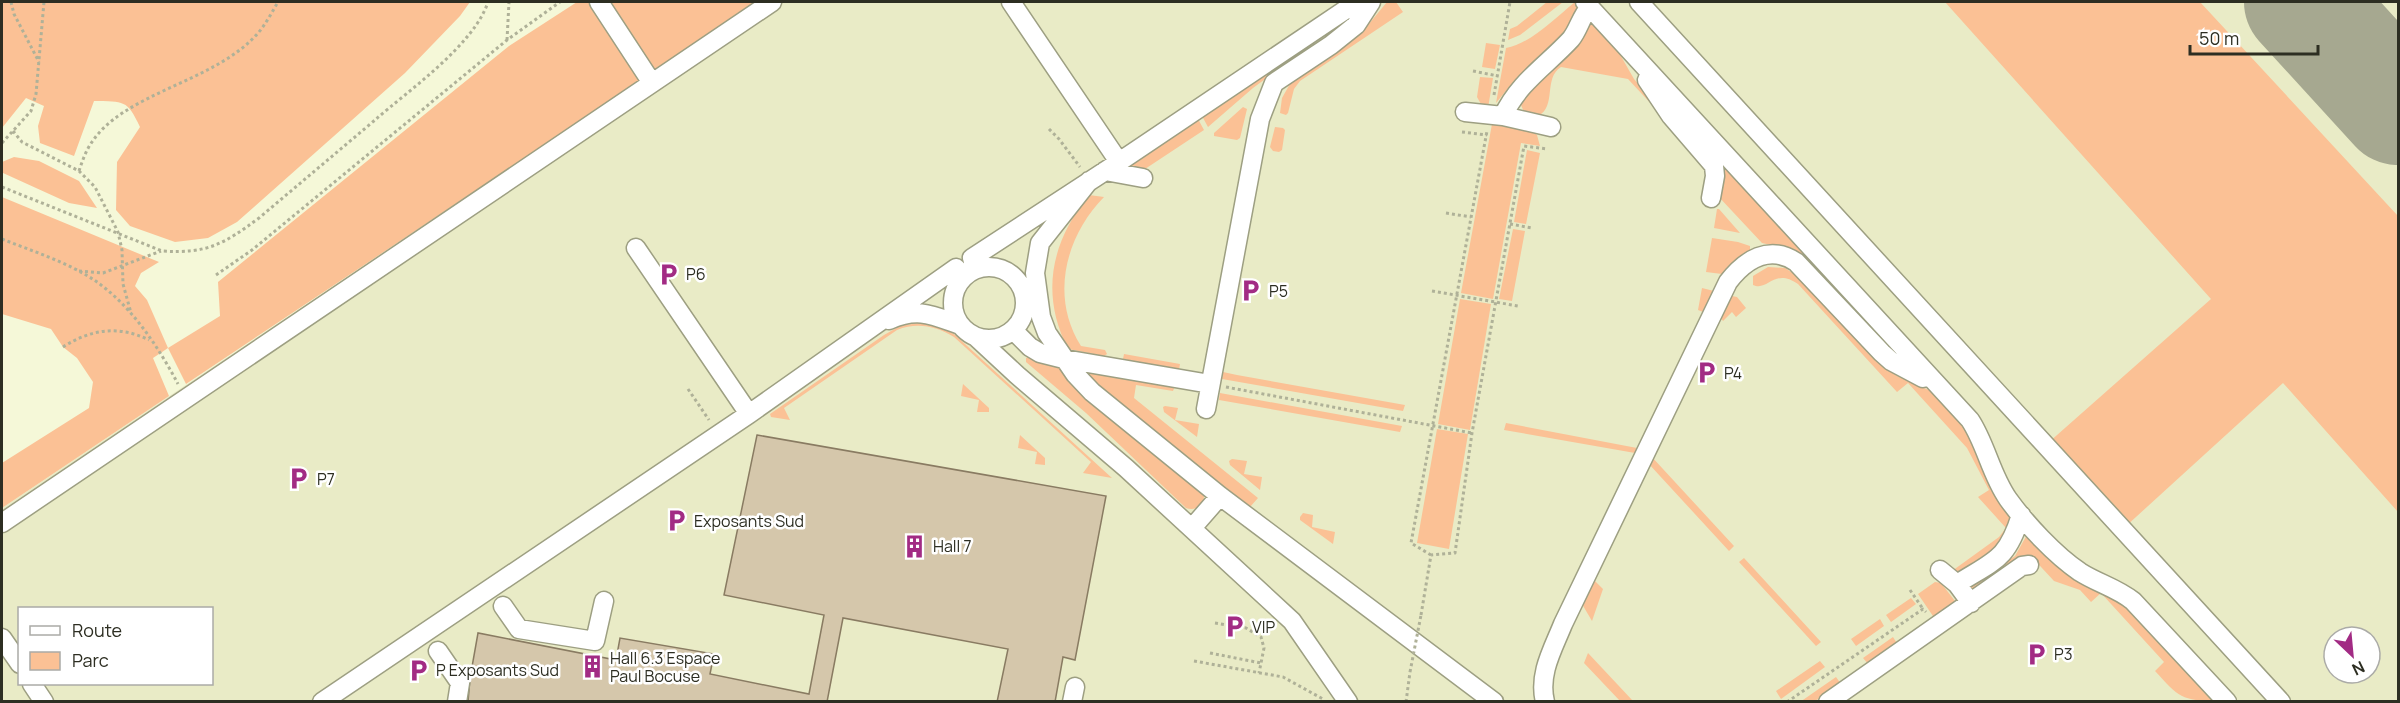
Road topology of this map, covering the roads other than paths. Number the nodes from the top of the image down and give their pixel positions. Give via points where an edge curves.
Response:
1 (599, 2) edge
2 (772, 2) edge
3 (1011, 2) edge
4 (1357, 2) edge
5 (1371, 2) edge
6 (1639, 2) edge
7 (1588, 4) edge
8 (1624, 43) junction
9 (652, 83) junction
10 (1465, 111) dead end
11 (1497, 114) junction
12 (1551, 127) dead end
13 (1112, 166) junction
14 (1143, 178) dead end
15 (1089, 181) junction
16 (1711, 198) dead end
17 (636, 248) dead end
18 (967, 268) junction
19 (960, 325) junction
20 (1013, 330) junction
21 (976, 337) junction
22 (995, 339) junction
23 (849, 344) junction
24 (1064, 359) junction
25 (1017, 375) junction
26 (1210, 384) junction
27 (1936, 384) junction
28 (1206, 409) dead end
29 (749, 414) junction
30 (1220, 496) junction
31 (2021, 515) junction
32 (2, 523) edge
33 (1191, 528) junction
34 (2029, 565) dead end
35 (1940, 570) dead end
36 (1957, 584) junction
37 (604, 601) dead end
38 (1971, 603) junction
39 (504, 606) dead end
40 (2, 638) edge
41 (438, 651) dead end
42 (18, 661) edge
43 (33, 685) edge
44 (44, 702) edge
45 (322, 702) edge
46 (457, 702) edge
47 (1348, 702) edge
48 (1494, 702) edge
49 (1545, 702) edge
50 (1828, 702) edge
51 (2227, 702) edge
52 (2281, 702) edge

1 - 9 lane
2 - 9 lane
3 - 13 lane
4 - 13 lane
5 - 26 lane via 1356,25 1274,83 1267,96
6 - 52 lane
7 - 8 lane
7 - 11 lane via 1574,36
8 - 16 lane via 1663,105 1714,166
8 - 27 lane
9 - 32 lane
10 - 11 lane
11 - 12 lane
13 - 14 lane
13 - 15 lane
15 - 18 lane
15 - 24 lane via 1040,243 1035,273 1041,317
17 - 29 lane
18 - 19 lane via 953,295
18 - 20 lane via 998,267 1017,279 1023,288 1025,311
18 - 23 lane
19 - 21 lane
19 - 23 lane via 928,313 905,314
20 - 22 lane
20 - 24 lane via 1030,347
21 - 22 lane
21 - 25 lane
22 - 25 lane
23 - 29 lane
24 - 26 lane
24 - 30 lane via 1092,392
25 - 33 lane
26 - 28 lane
27 - 31 lane via 1976,429 2002,489
27 - 49 lane via 1891,361 1791,258 1779,254 1747,261 1728,282 1563,624 1544,674
29 - 45 lane
30 - 33 lane
30 - 48 lane
31 - 36 lane via 2014,538 2000,558
31 - 51 lane via 2081,573 2133,601
33 - 47 lane via 1292,621
34 - 38 lane
35 - 36 lane
36 - 38 lane
37 - 39 lane via 596,641 519,629
38 - 50 lane
40 - 42 lane
41 - 46 lane via 460,683
43 - 44 lane

